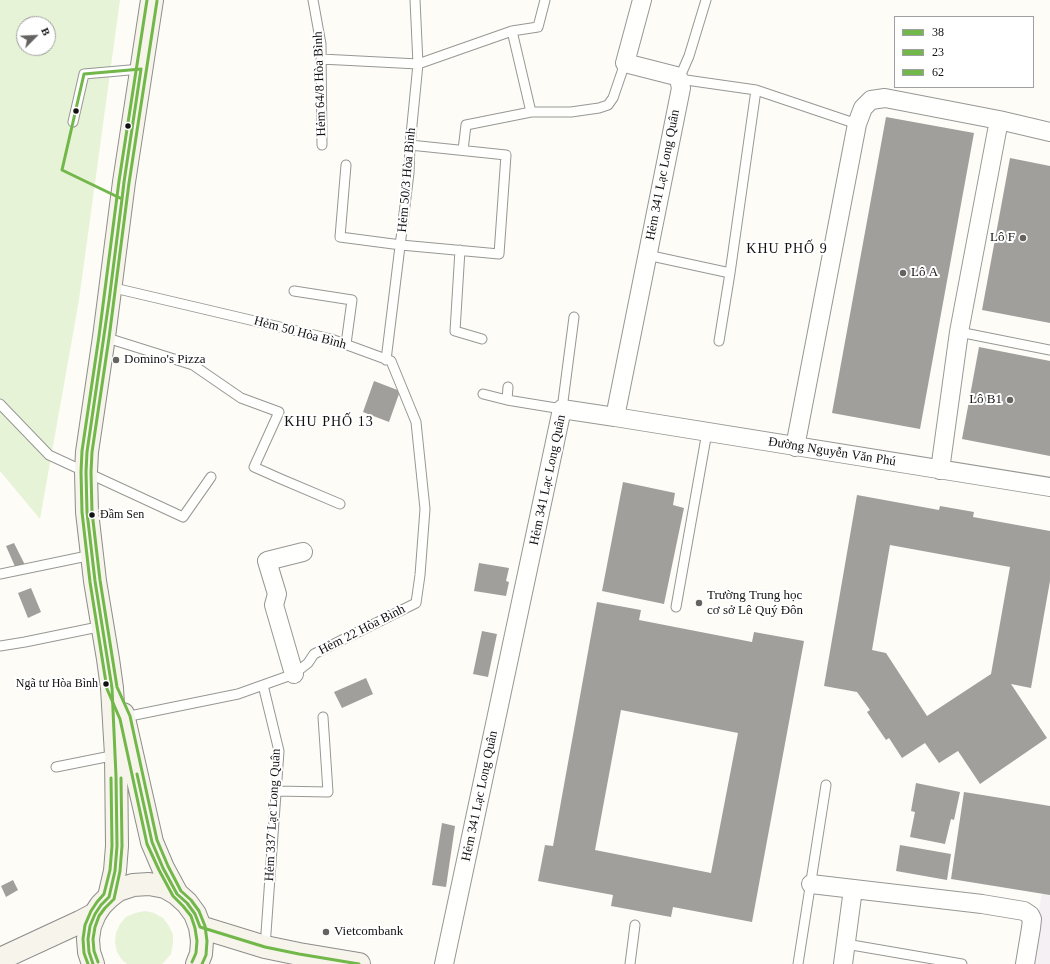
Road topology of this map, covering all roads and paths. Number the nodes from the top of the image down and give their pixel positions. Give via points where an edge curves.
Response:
1 (152, 0) edge
2 (313, 0) edge
3 (415, 0) edge
4 (545, 0) edge
5 (642, 0) edge
6 (706, 0) edge
7 (512, 31) junction
8 (321, 60) junction
9 (626, 63) junction
10 (418, 64) junction
11 (141, 69) junction
12 (679, 79) junction
13 (756, 90) junction
14 (531, 112) junction
15 (999, 120) junction
16 (73, 122) dead end
17 (858, 124) junction
18 (1050, 132) edge
19 (410, 144) junction
20 (322, 145) dead end
21 (463, 150) junction
22 (346, 165) dead end
23 (401, 245) junction
24 (460, 250) junction
25 (647, 255) junction
26 (730, 273) junction
27 (110, 287) junction
28 (294, 291) dead end
29 (574, 317) dead end
30 (959, 332) junction
31 (104, 337) junction
32 (482, 338) dead end
33 (719, 341) dead end
34 (346, 344) junction
35 (1050, 350) edge
36 (386, 360) junction
37 (508, 387) dead end
38 (483, 394) dead end
39 (507, 400) junction
40 (0, 404) edge
41 (562, 409) junction
42 (615, 417) junction
43 (707, 432) junction
44 (795, 447) junction
45 (940, 470) junction
46 (86, 472) junction
47 (211, 477) dead end
48 (1050, 487) edge
49 (340, 504) dead end
50 (302, 552) dead end
51 (92, 556) junction
52 (0, 574) edge
53 (676, 607) dead end
54 (102, 626) junction
55 (0, 646) edge
56 (294, 674) junction
57 (263, 685) junction
58 (112, 688) junction
59 (124, 717) junction
60 (323, 717) dead end
61 (116, 756) junction
62 (56, 767) dead end
63 (826, 785) dead end
64 (276, 791) junction
65 (811, 884) junction
66 (853, 889) junction
67 (177, 894) junction
68 (109, 897) junction
69 (95, 914) junction
70 (635, 925) dead end
71 (200, 927) junction
72 (846, 944) junction
73 (265, 947) junction
74 (0, 959) edge
75 (93, 964) edge
76 (197, 964) edge
77 (359, 964) edge
78 (444, 964) edge
79 (630, 964) edge
80 (798, 964) edge
81 (843, 964) edge
82 (962, 964) edge
83 (1025, 964) edge

1 - 11 main road
2 - 8 lane, Hẻm 64/8 Hòa Bình via 321,44
3 - 10 lane, Hẻm 50/3 Hòa Bình
4 - 7 lane via 538,27
5 - 9 street
6 - 12 lane via 689,56
7 - 10 lane
7 - 14 lane
8 - 10 lane
8 - 20 lane, Hẻm 64/8 Hòa Bình
9 - 12 street via 672,74
9 - 14 lane via 608,105 571,112
10 - 19 lane, Hẻm 50/3 Hòa Bình
11 - 16 lane via 84,74
11 - 27 main road
12 - 13 lane
12 - 25 street, Hẻm 341 Lạc Long Quân via 681,88
13 - 17 lane
13 - 26 lane
14 - 21 lane via 466,125
15 - 17 street via 885,98 871,100 863,108
15 - 18 street
15 - 30 street
17 - 44 street
19 - 21 lane
19 - 23 lane, Hẻm 50/3 Hòa Bình
21 - 24 lane via 506,155 499,254
22 - 23 lane via 340,237
23 - 24 lane
23 - 36 lane, Hẻm 50/3 Hòa Bình
24 - 32 lane via 455,331
25 - 26 lane
25 - 42 street, Hẻm 341 Lạc Long Quân
26 - 33 lane
27 - 31 main road
27 - 34 lane, Hẻm 50 Hòa Bình via 331,338
28 - 34 lane via 352,300
29 - 41 lane
30 - 35 lane
30 - 45 street
31 - 46 main road
31 - 49 lane via 193,365 241,398 279,412 254,467
34 - 36 lane, Hẻm 50 Hòa Bình
36 - 56 lane, Hẻm 22 Hòa Bình via 391,362 416,422 425,509 416,603 314,654 308,663
37 - 39 lane
38 - 39 lane
39 - 41 lane
40 - 46 lane via 49,455
41 - 42 street, Hẻm 341 Lạc Long Quân
41 - 78 street, Hẻm 341 Lạc Long Quân
42 - 43 street, Đường Nguyễn Văn Phú
43 - 44 street, Đường Nguyễn Văn Phú
43 - 53 lane
44 - 45 street, Đường Nguyễn Văn Phú
45 - 48 street, Đường Nguyễn Văn Phú
46 - 47 lane via 183,517
46 - 51 main road
50 - 56 street via 267,561 277,594 274,604
51 - 52 lane
51 - 54 main road
54 - 55 lane
54 - 58 main road
56 - 57 lane, Hẻm 22 Hòa Bình
57 - 59 lane, Hẻm 22 Hòa Bình via 238,694
57 - 64 lane, Hẻm 337 Lạc Long Quân via 279,751
58 - 59 main road
58 - 61 main road
59 - 67 main road via 152,842
60 - 64 lane via 328,792
61 - 62 lane
61 - 68 main road via 117,846
63 - 65 lane
64 - 73 lane, Hẻm 337 Lạc Long Quân
65 - 66 street
65 - 80 lane
66 - 72 street
66 - 83 street via 1024,911 1032,919
67 - 68 main road via 165,887 149,884 133,885 118,890
67 - 71 main road via 195,914
68 - 69 main road
69 - 74 main road
69 - 75 main road via 88,939
70 - 79 lane
71 - 73 main road
71 - 76 main road via 201,954
72 - 81 street
72 - 82 lane
73 - 77 main road

